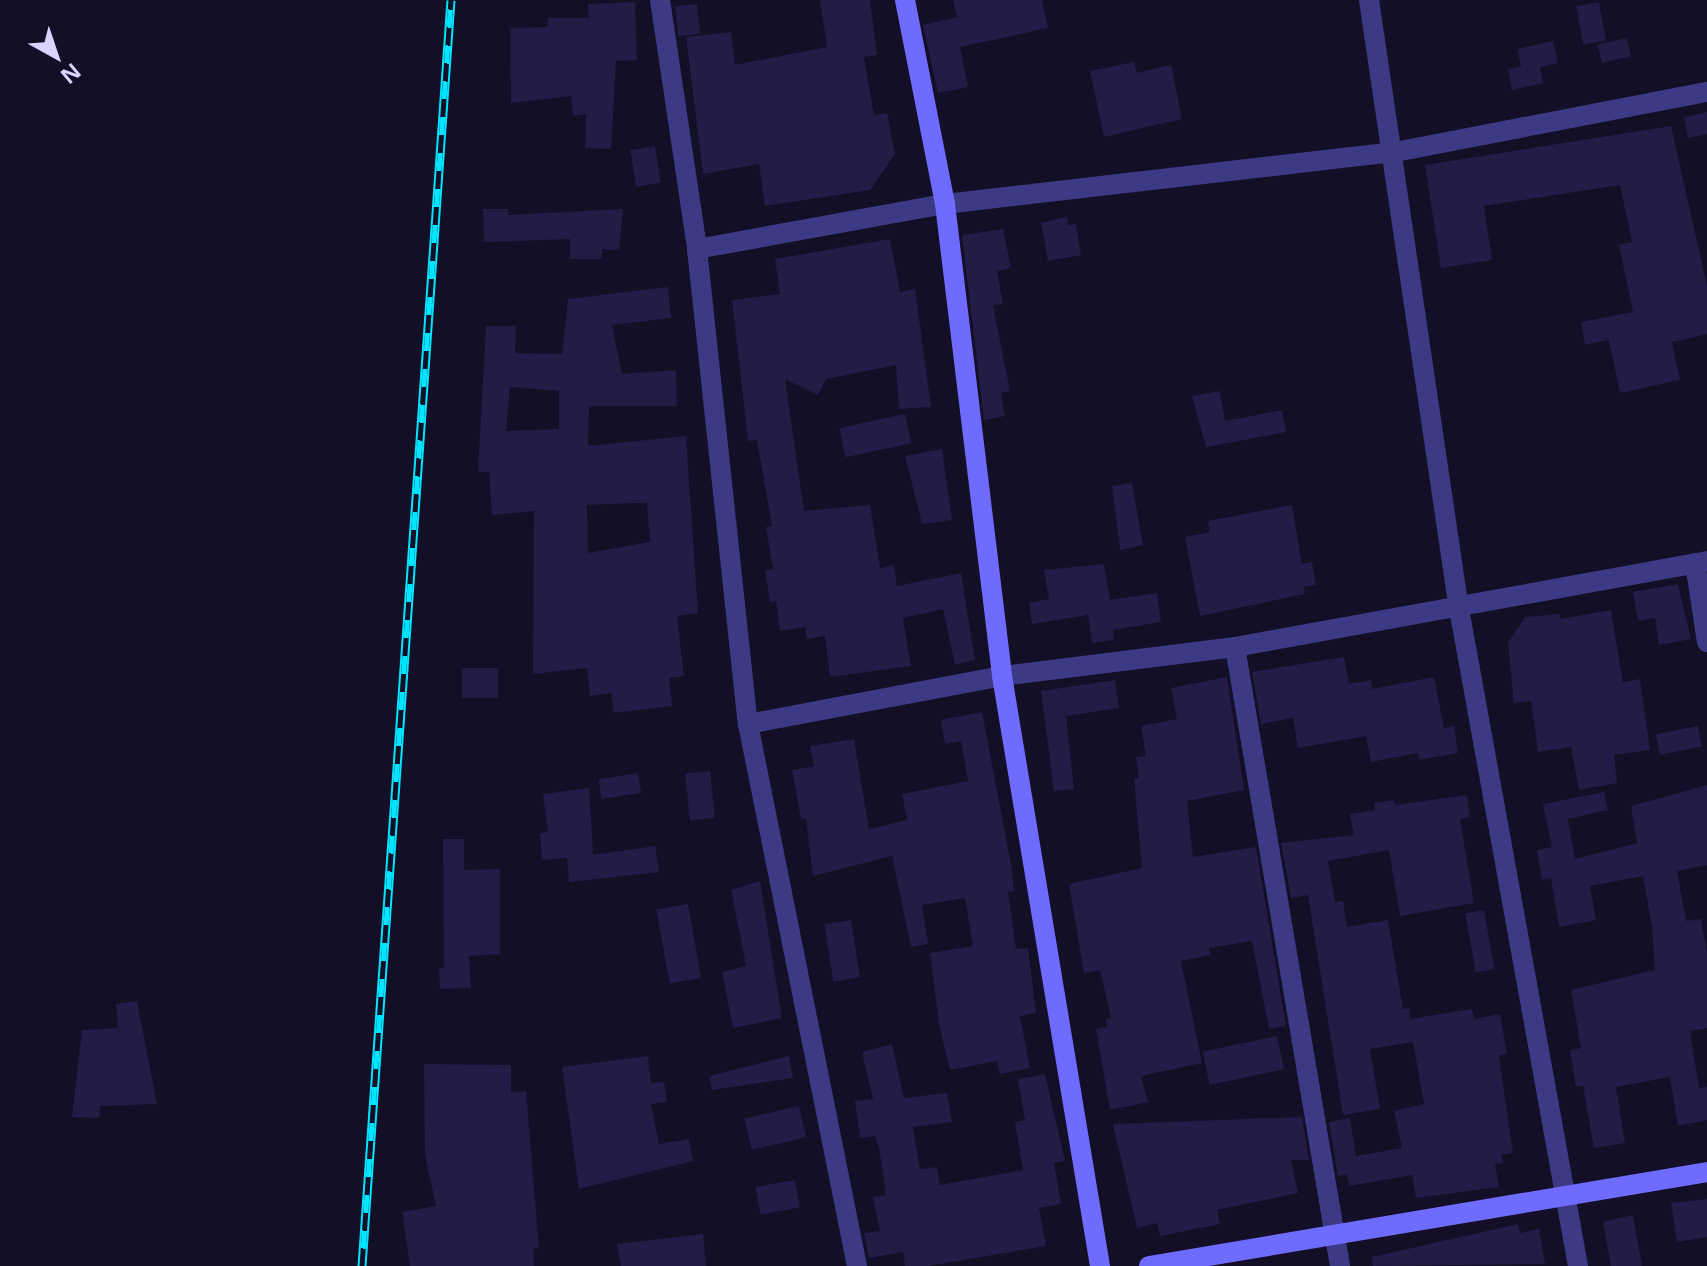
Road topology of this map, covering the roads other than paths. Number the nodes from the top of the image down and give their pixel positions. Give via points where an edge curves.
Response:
1 (660, 0) edge
2 (905, 0) edge
3 (1369, 0) edge
4 (1707, 92) edge
5 (1395, 152) junction
6 (945, 204) junction
7 (697, 249) junction
8 (1701, 562) edge
9 (1458, 603) junction
10 (1707, 642) edge
11 (1235, 647) junction
12 (1002, 676) junction
13 (748, 724) junction
14 (1707, 1172) edge
15 (1565, 1195) junction
16 (1334, 1234) junction
17 (857, 1266) edge
18 (1100, 1266) edge
19 (1149, 1266) edge
20 (1340, 1266) edge
21 (1578, 1266) edge

1 - 7 street
2 - 6 street
3 - 5 street
4 - 5 street
5 - 6 street
5 - 9 street
6 - 7 street
6 - 12 street
7 - 13 street
8 - 9 street
8 - 10 street
9 - 11 street
9 - 15 street
11 - 12 street
11 - 16 street
12 - 13 street
12 - 18 street
13 - 17 street
14 - 15 street
15 - 16 street
15 - 21 street
16 - 19 street
16 - 20 street

